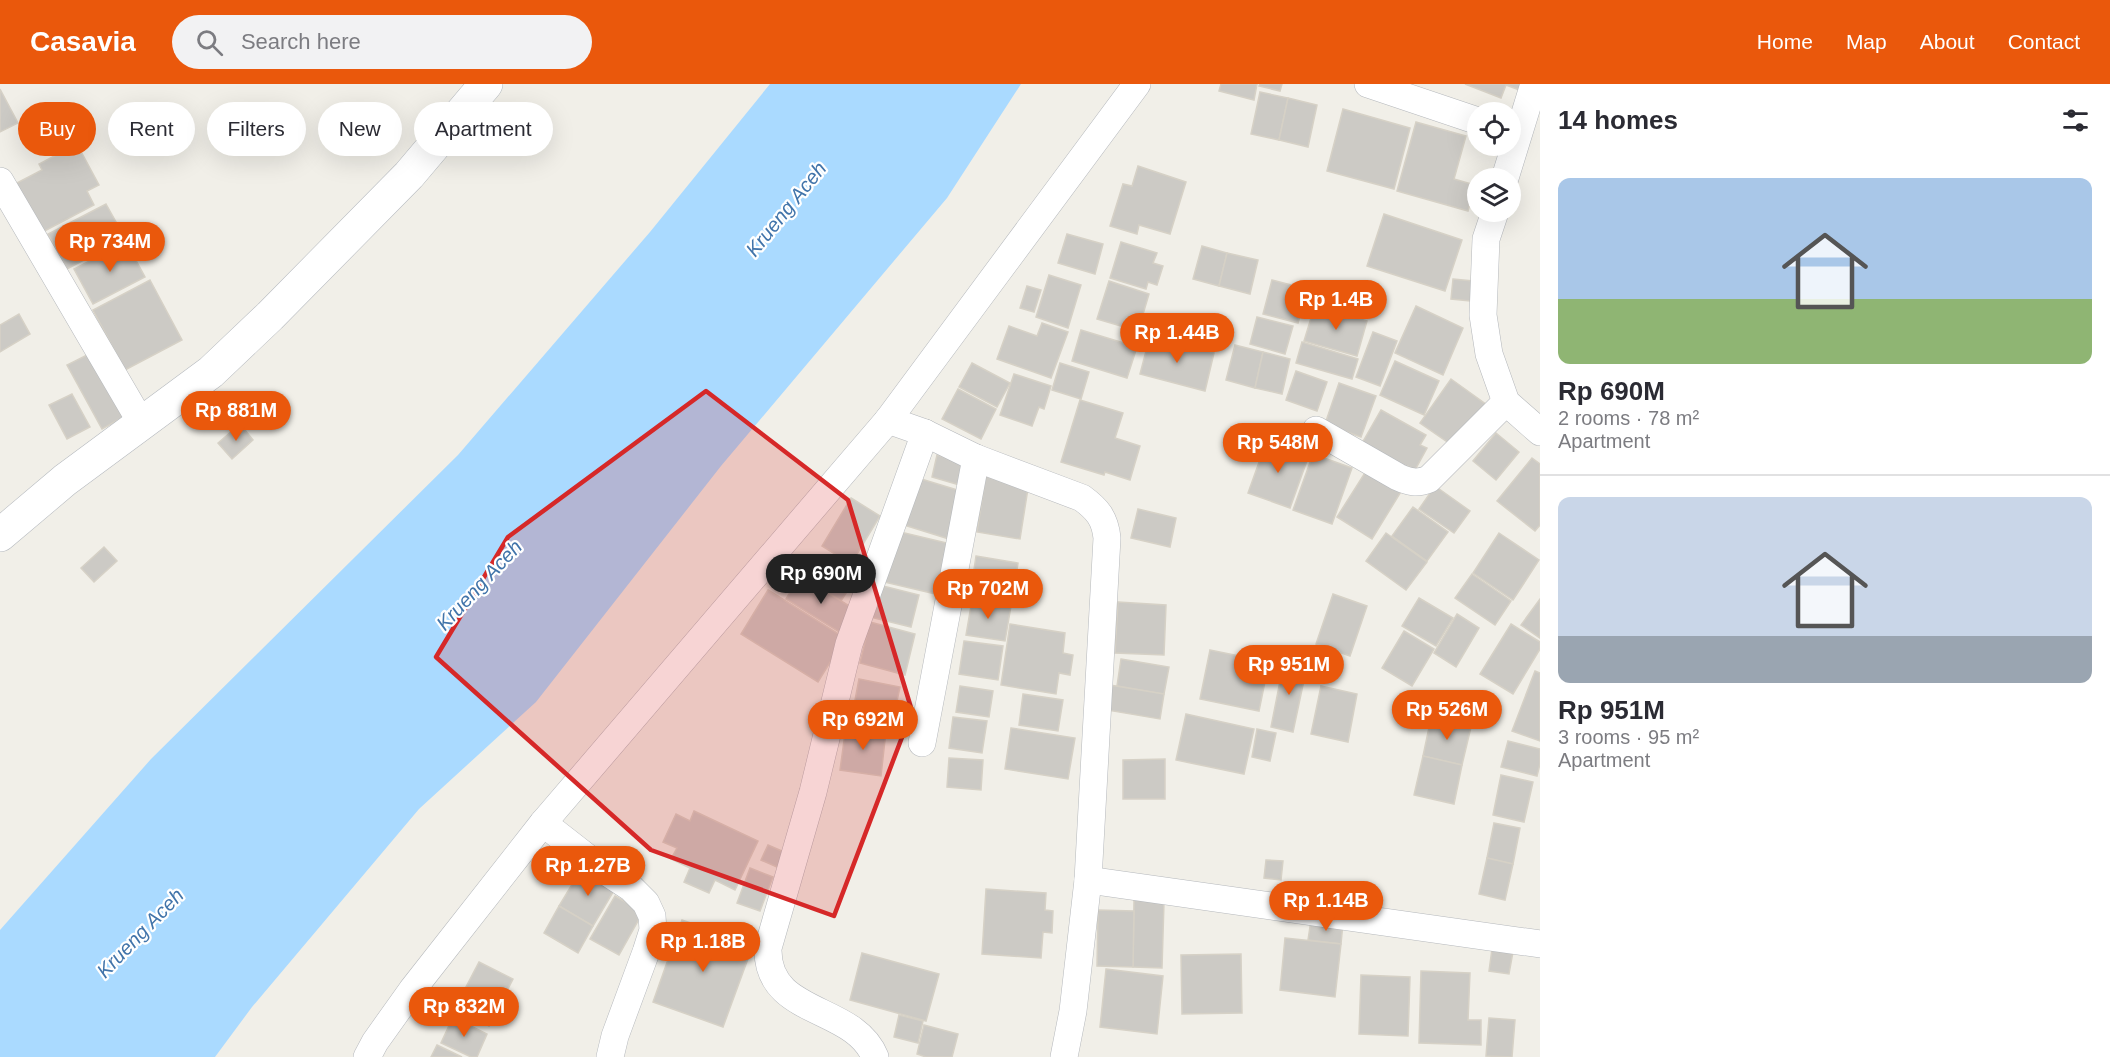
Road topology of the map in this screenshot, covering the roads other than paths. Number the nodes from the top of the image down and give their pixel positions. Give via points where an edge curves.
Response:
1 (486, 84) edge
2 (1137, 84) edge
3 (1368, 84) edge
4 (1534, 84) edge
5 (1467, 118) edge
6 (1523, 138) edge
7 (1510, 168) edge
8 (0, 181) edge
9 (1492, 222) edge
10 (1506, 402) junction
11 (888, 420) junction
12 (142, 424) junction
13 (1316, 430) dead end
14 (1540, 432) edge
15 (925, 433) junction
16 (976, 458) junction
17 (0, 535) edge
18 (922, 743) dead end
19 (543, 824) junction
20 (1088, 880) junction
21 (1540, 944) edge
22 (367, 1057) edge
23 (610, 1057) edge
24 (875, 1057) edge
25 (1064, 1057) edge

1 - 12 street via 408,175 270,316 211,372
2 - 11 street
3 - 5 street
4 - 6 street
6 - 7 street
8 - 12 street
9 - 10 street via 1486,239 1483,315 1488,354
10 - 13 street via 1429,479 1420,483 1398,477
10 - 14 street
11 - 15 street
11 - 19 street
12 - 17 street via 65,480
15 - 16 street
15 - 24 street via 849,644 813,792 768,948 771,974 778,985 790,996 858,1032
16 - 18 street
16 - 20 street via 1082,498 1105,523
19 - 22 street via 412,990
19 - 23 street via 631,888 652,916 653,930
20 - 21 street
20 - 25 street

